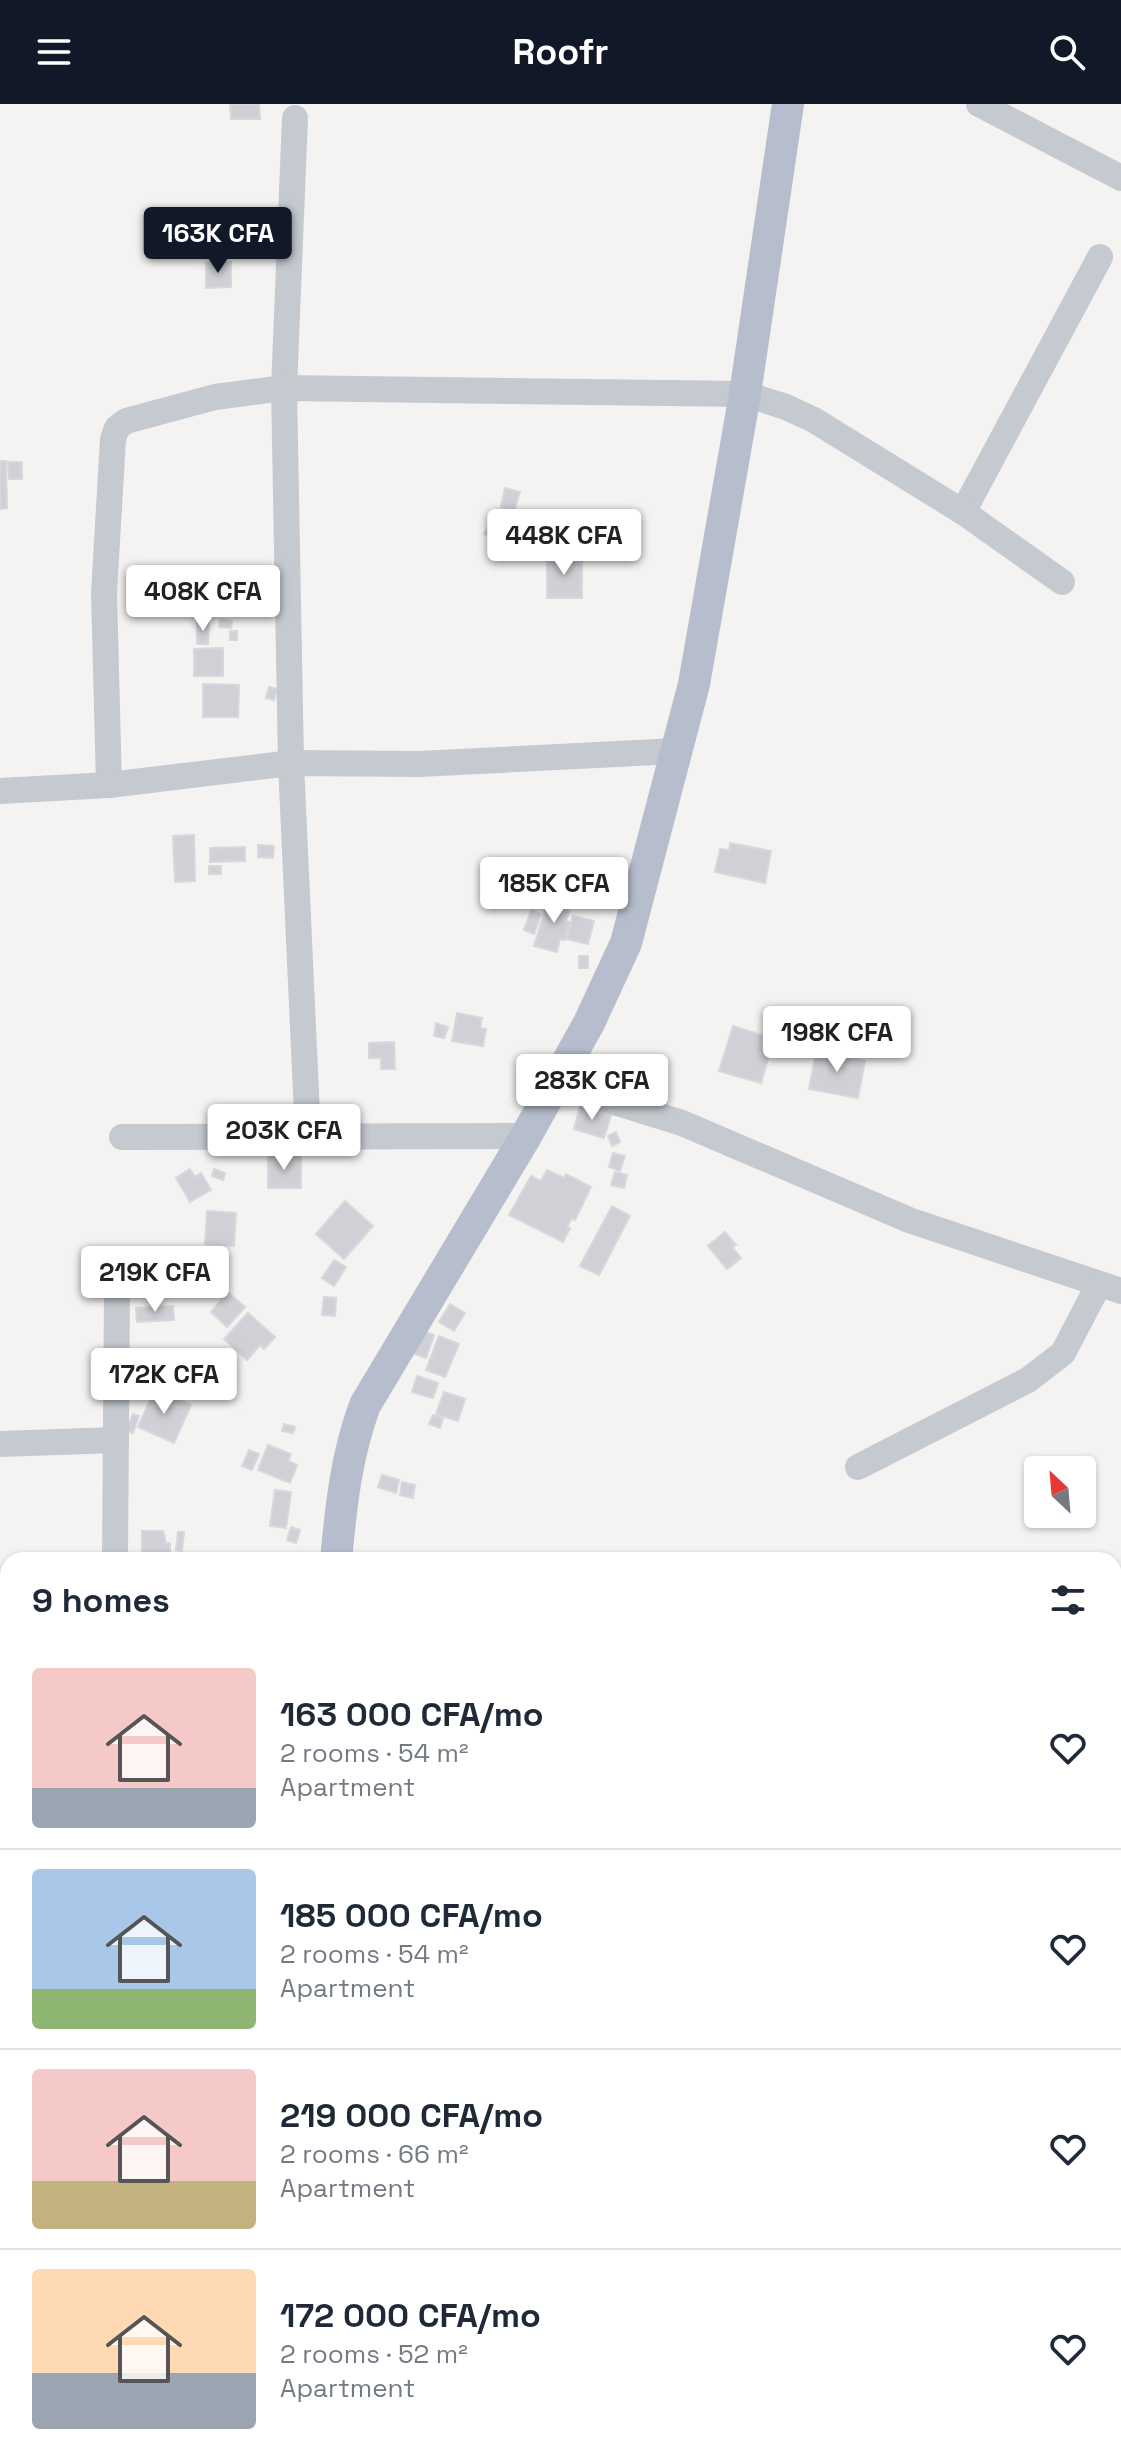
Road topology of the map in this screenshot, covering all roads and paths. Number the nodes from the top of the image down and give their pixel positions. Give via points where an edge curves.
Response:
1 (788, 104) edge
2 (979, 104) edge
3 (295, 118) dead end
4 (1121, 178) edge
5 (1100, 257) dead end
6 (284, 388) junction
7 (745, 394) junction
8 (963, 512) junction
9 (1062, 582) dead end
10 (677, 751) junction
11 (291, 763) junction
12 (109, 785) junction
13 (0, 791) edge
14 (554, 1083) junction
15 (526, 1136) junction
16 (122, 1137) dead end
17 (308, 1137) junction
18 (1110, 1287) edge
19 (117, 1288) dead end
20 (116, 1440) junction
21 (0, 1444) edge
22 (858, 1467) dead end
23 (115, 1552) edge
24 (337, 1552) edge

1 - 7 main road
2 - 4 street
3 - 6 street
5 - 8 street
6 - 7 street
6 - 11 street
6 - 12 street via 215,397 140,416 117,428 104,593
7 - 8 street via 814,420
7 - 10 main road via 694,684
8 - 9 street
10 - 11 street via 419,764
10 - 14 main road via 626,943
11 - 12 street
11 - 17 street
12 - 13 street
14 - 15 main road
14 - 18 street via 682,1123 909,1220
15 - 17 street
15 - 24 main road via 365,1405 345,1474
16 - 17 street
18 - 22 street via 1047,1367
19 - 20 street
20 - 21 street
20 - 23 street

